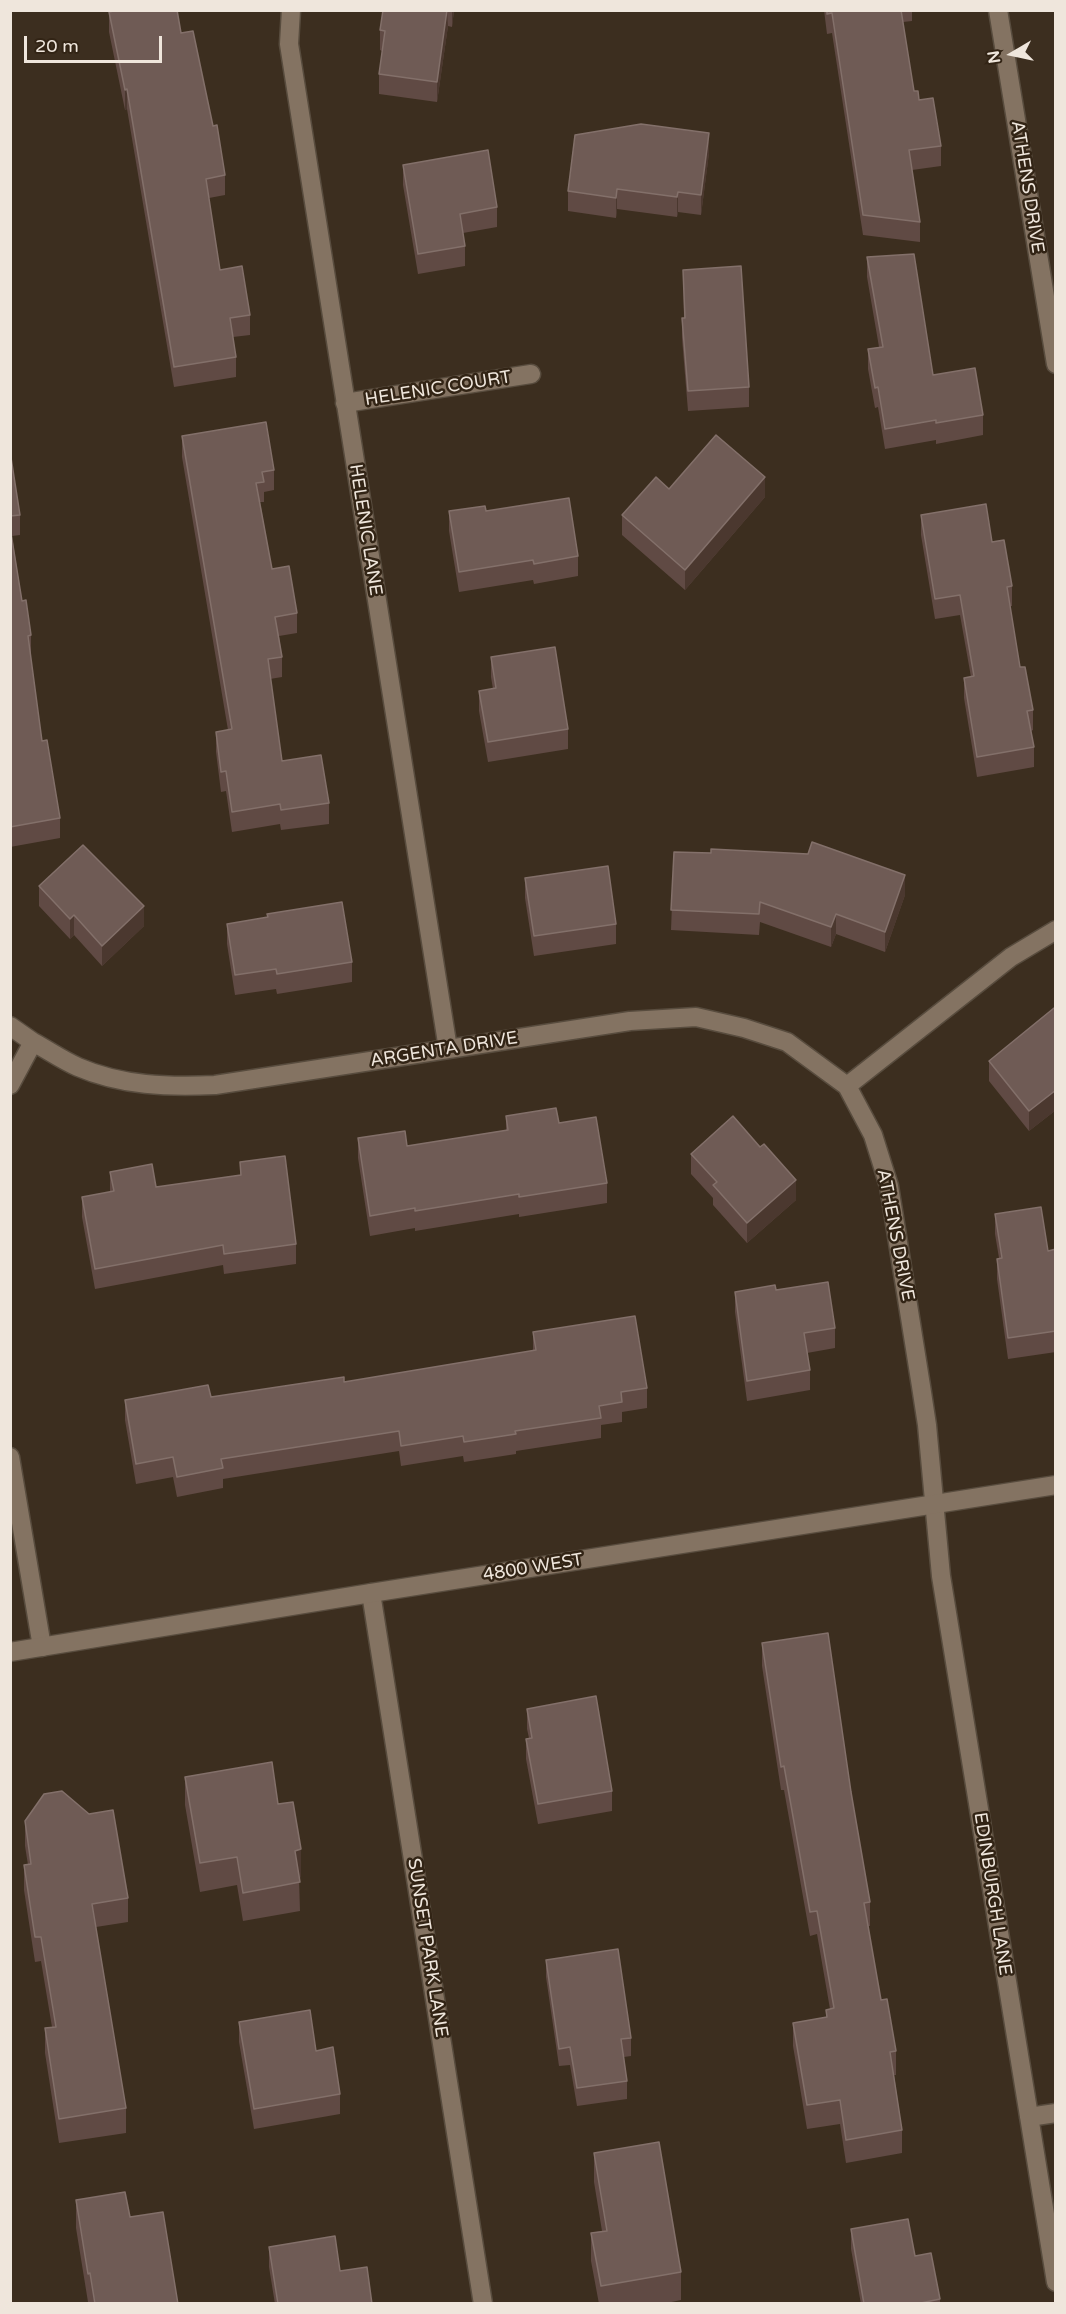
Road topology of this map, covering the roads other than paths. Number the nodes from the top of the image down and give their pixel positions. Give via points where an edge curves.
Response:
1 (291, 10) edge
2 (998, 10) edge
3 (1056, 364) edge
4 (531, 374) dead end
5 (345, 403) junction
6 (1056, 930) edge
7 (10, 1026) edge
8 (33, 1042) junction
9 (448, 1049) junction
10 (10, 1085) edge
11 (847, 1086) junction
12 (10, 1457) edge
13 (1056, 1485) edge
14 (935, 1506) junction
15 (371, 1593) junction
16 (42, 1647) junction
17 (10, 1652) edge
18 (1056, 2113) edge
19 (1029, 2117) junction
20 (1056, 2282) edge
21 (483, 2304) edge

1 - 5 street, HELENIC LANE via 289,44
2 - 3 street, ATHENS DRIVE
4 - 5 street, HELENIC COURT
5 - 9 street, HELENIC LANE
6 - 11 street via 1011,957
7 - 8 street, ARGENTA DRIVE
8 - 9 street, ARGENTA DRIVE via 101,1076 148,1085 181,1086 215,1085
8 - 10 street
9 - 11 street, ARGENTA DRIVE via 630,1021 696,1017 787,1042
11 - 14 street, ATHENS DRIVE via 873,1135 889,1186 927,1425
12 - 16 street
13 - 14 street, 4800 WEST
14 - 15 street, 4800 WEST
14 - 19 street, EDINBURGH LANE via 940,1576
15 - 16 street, 4800 WEST
15 - 21 street, SUNSET PARK LANE
16 - 17 street, 4800 WEST
18 - 19 street
19 - 20 street, EDINBURGH LANE

